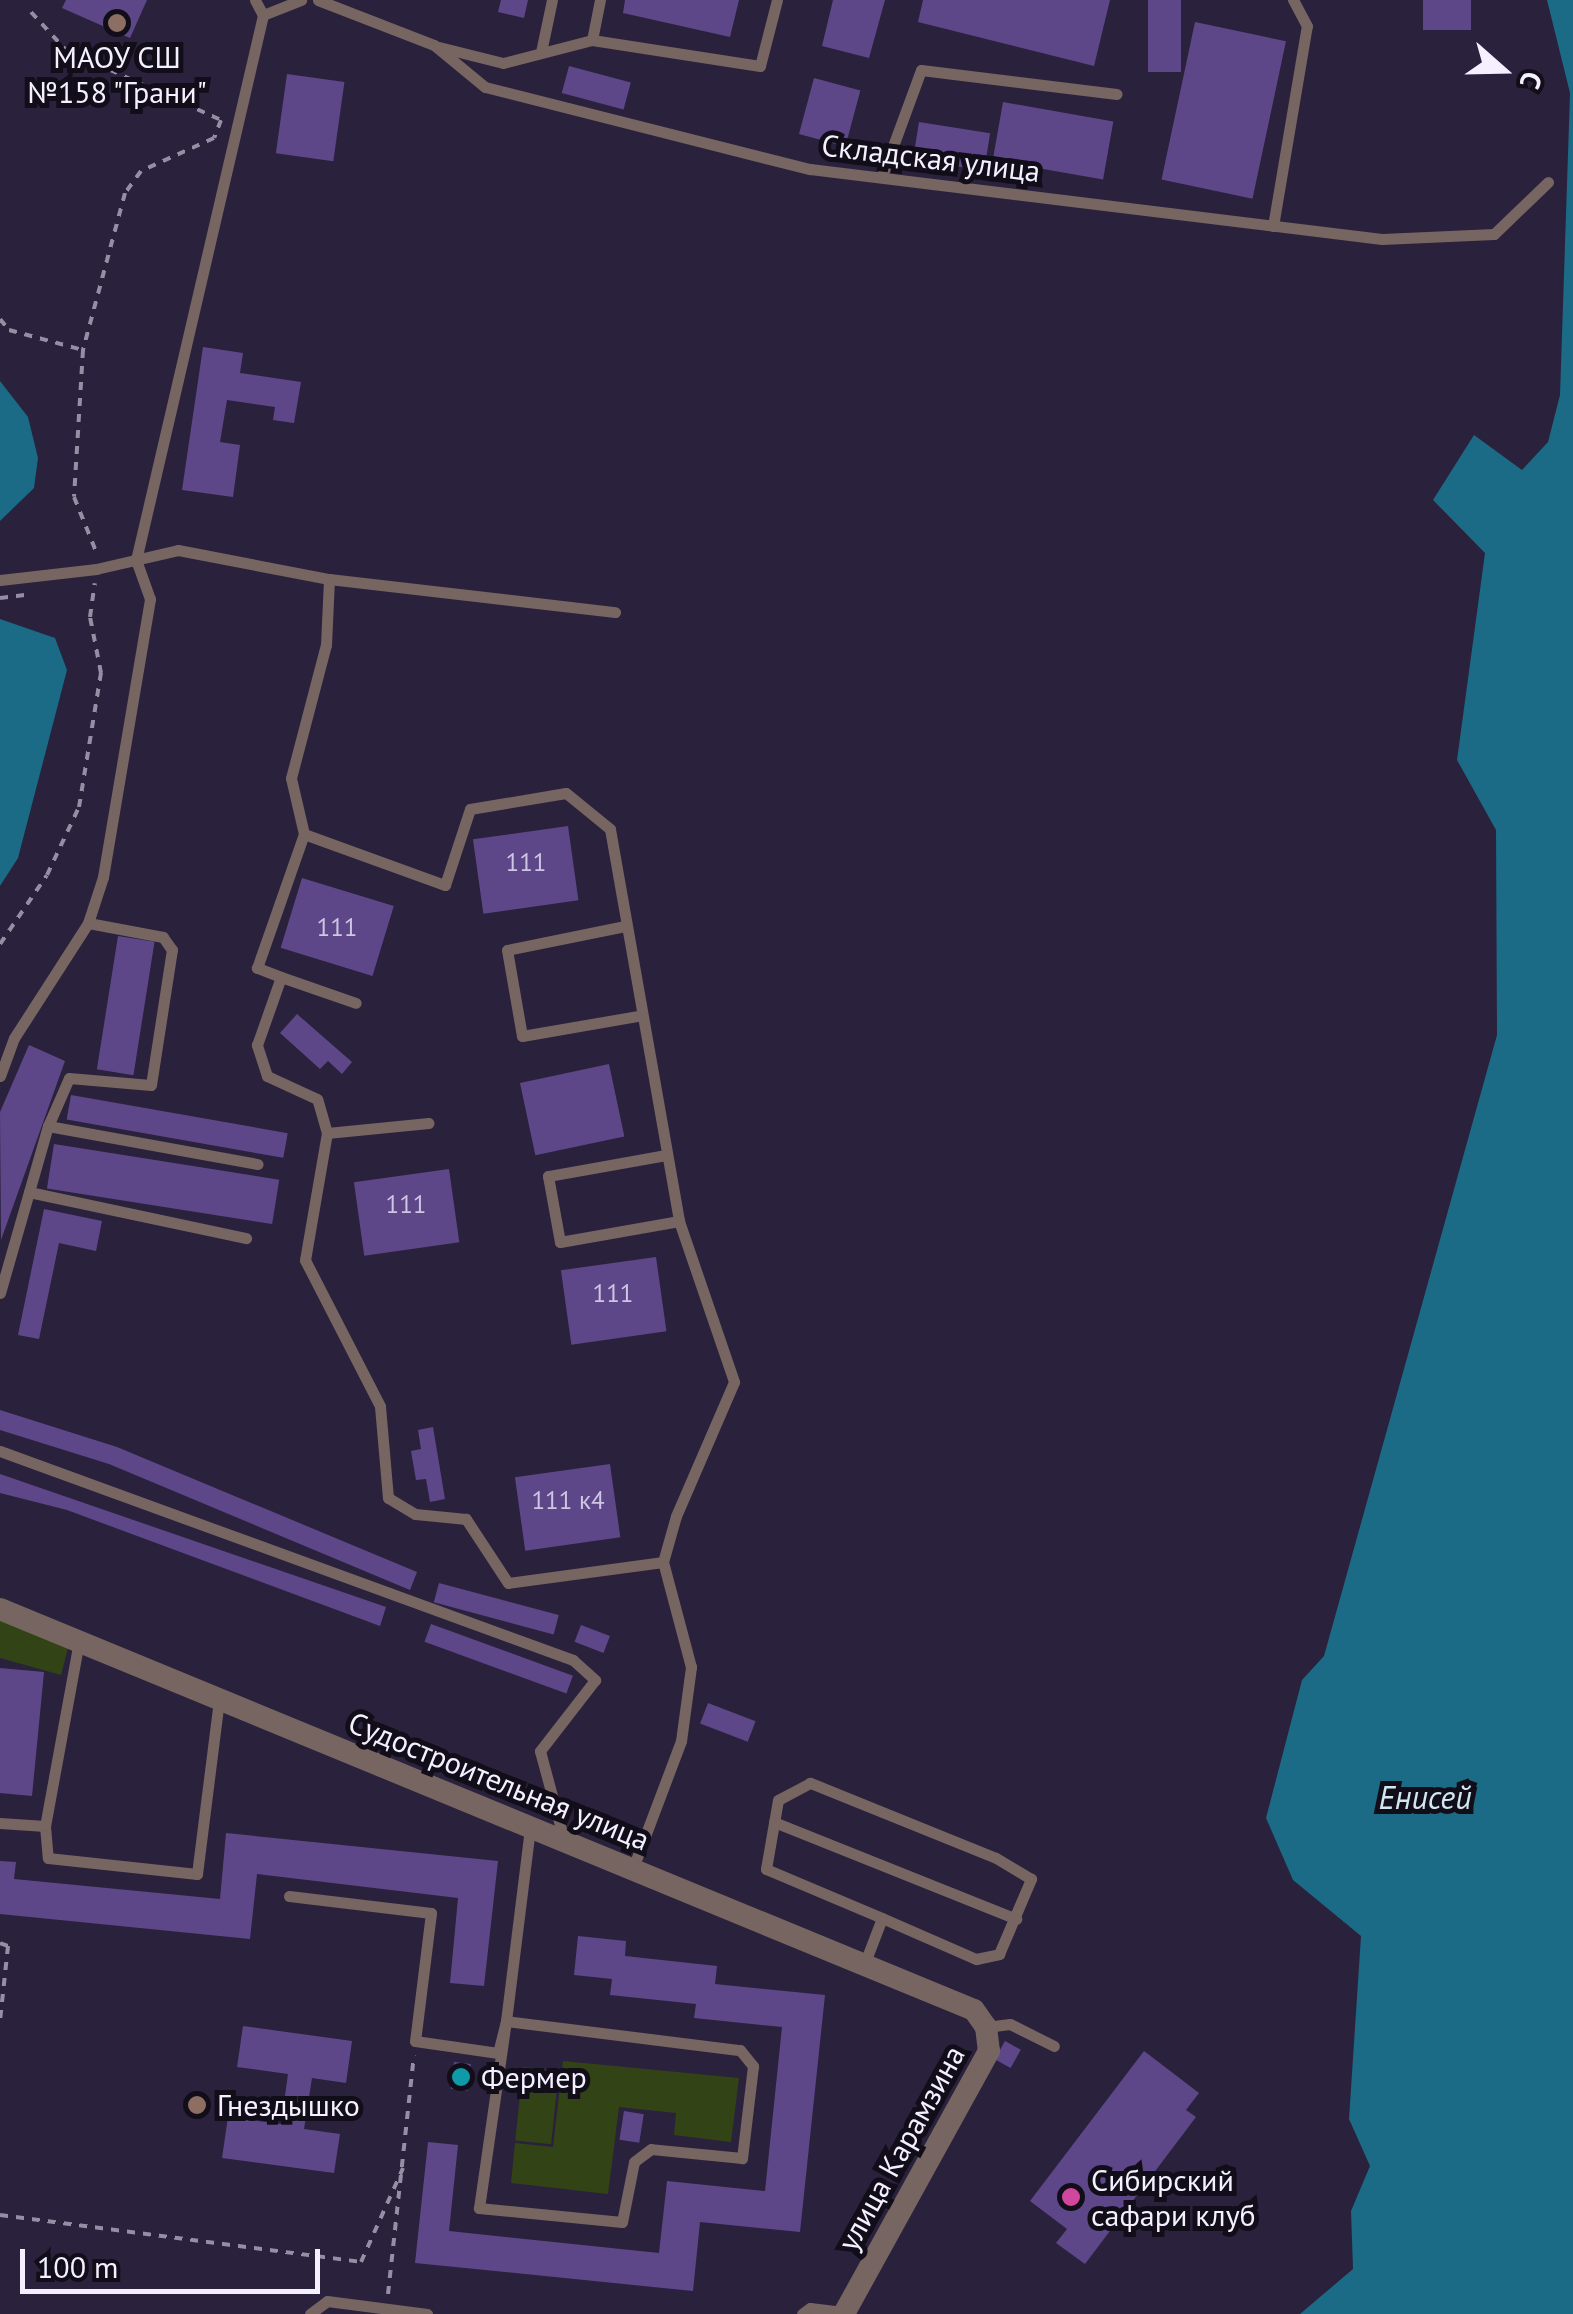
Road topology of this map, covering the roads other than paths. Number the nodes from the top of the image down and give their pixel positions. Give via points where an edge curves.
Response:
1 (255, 0) edge
2 (301, 0) edge
3 (318, 0) edge
4 (552, 0) edge
5 (600, 0) edge
6 (777, 0) edge
7 (1293, 0) edge
8 (263, 15) junction
9 (592, 40) junction
10 (434, 46) junction
11 (540, 52) junction
12 (1116, 94) dead end
13 (882, 176) junction
14 (1548, 182) dead end
15 (1273, 226) junction
16 (136, 560) junction
17 (328, 579) junction
18 (0, 580) edge
19 (615, 612) dead end
20 (304, 834) junction
21 (88, 923) junction
22 (626, 926) junction
23 (280, 977) junction
24 (356, 1002) dead end
25 (638, 1016) junction
26 (0, 1076) edge
27 (429, 1123) dead end
28 (48, 1126) junction
29 (328, 1133) junction
30 (666, 1155) junction
31 (258, 1164) dead end
32 (29, 1192) junction
33 (679, 1221) junction
34 (246, 1238) dead end
35 (0, 1293) edge
36 (0, 1451) edge
37 (664, 1562) junction
38 (0, 1609) edge
39 (79, 1641) junction
40 (219, 1699) junction
41 (774, 1822) junction
42 (0, 1823) edge
43 (530, 1825) junction
44 (45, 1826) junction
45 (564, 1840) junction
46 (632, 1868) junction
47 (288, 1896) dead end
48 (882, 1918) junction
49 (1016, 1919) junction
50 (864, 1964) junction
51 (980, 2019) junction
52 (506, 2022) junction
53 (1054, 2046) dead end
54 (498, 2054) junction
55 (846, 2313) edge
56 (310, 2314) edge
57 (427, 2314) edge
58 (802, 2314) edge

1 - 8 lane
2 - 8 lane
3 - 10 lane, Складская улица
4 - 11 lane
5 - 9 lane
6 - 9 lane via 760,66
7 - 15 lane via 1307,26
8 - 16 lane
9 - 11 lane
10 - 11 lane via 503,63
10 - 13 lane, Складская улица via 485,87 810,169
12 - 13 lane via 921,70
13 - 15 lane, Складская улица
14 - 15 lane, Складская улица via 1494,234 1382,240
16 - 17 lane via 178,550
16 - 18 lane
16 - 21 lane via 150,600 103,877
17 - 19 lane
17 - 20 lane via 326,644 291,778
20 - 22 lane via 444,885 470,809 566,793 610,829
20 - 23 lane via 256,968
21 - 26 lane via 14,1038
21 - 28 lane via 162,937 172,950 151,1084 70,1078
22 - 25 lane
22 - 25 lane via 507,950 522,1036
23 - 24 lane
23 - 29 lane via 257,1045 268,1076 317,1098
25 - 30 lane
27 - 29 lane
28 - 31 lane
28 - 32 lane
29 - 37 lane via 305,1260 380,1406 388,1498 415,1514 466,1519 508,1583
30 - 33 lane
30 - 33 lane via 548,1176 560,1242
32 - 34 lane
32 - 35 lane
33 - 37 lane via 734,1382 676,1516
36 - 45 lane via 572,1660 594,1680 540,1750
37 - 46 lane via 691,1667 680,1740
38 - 39 street, Судостроительная улица
39 - 40 street, Судостроительная улица
39 - 44 lane
40 - 43 street, Судостроительная улица
40 - 44 lane via 197,1874 48,1858
41 - 48 lane via 766,1869
41 - 49 lane
41 - 49 lane via 778,1800 810,1784 996,1858 1031,1880
42 - 44 lane
43 - 45 street, Судостроительная улица
43 - 52 lane
45 - 46 street, Судостроительная улица
46 - 50 street, Судостроительная улица
47 - 54 lane via 431,1913 415,2041
48 - 49 lane via 976,1959 1000,1954
48 - 50 lane
50 - 51 street, Судостроительная улица
51 - 53 lane via 1010,2024
51 - 55 street, улица Карамзина via 990,2050
52 - 54 lane
52 - 54 lane via 740,2050 753,2066 742,2158 652,2149 634,2162 622,2222 479,2208
55 - 58 lane via 810,2308
56 - 57 lane via 327,2301

